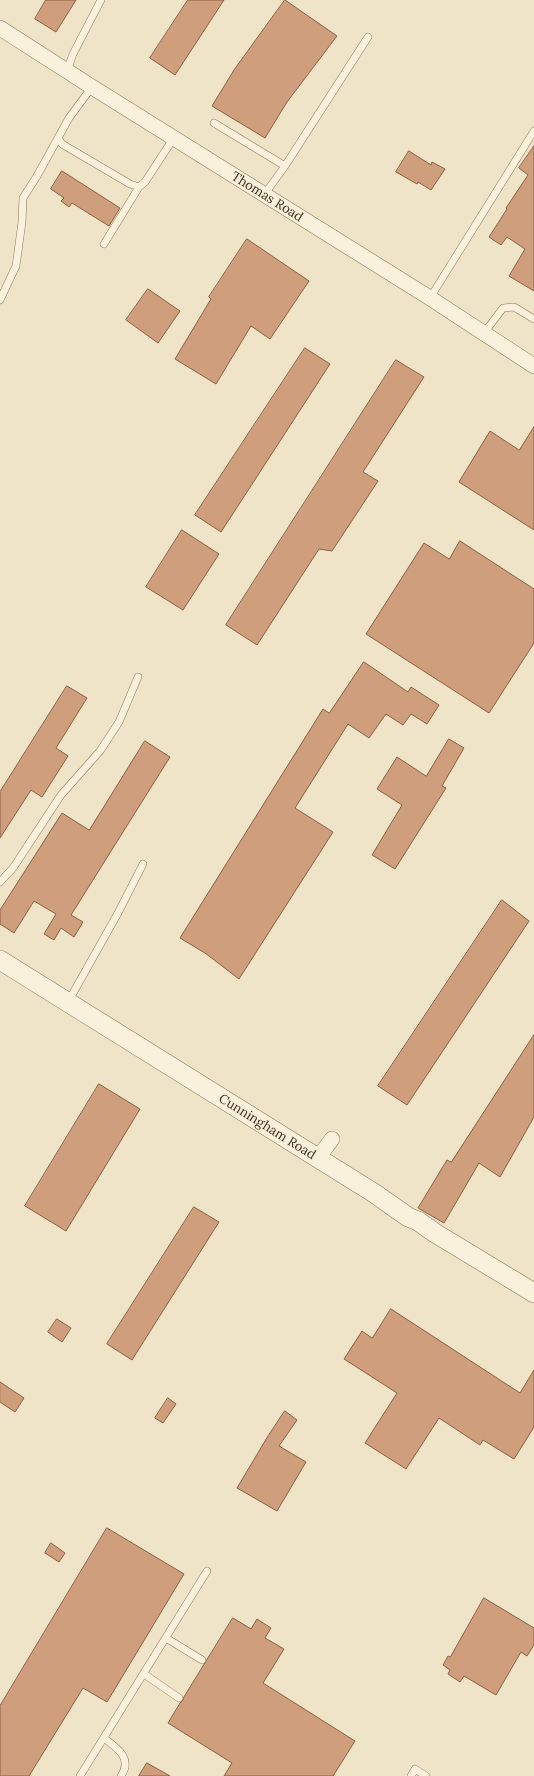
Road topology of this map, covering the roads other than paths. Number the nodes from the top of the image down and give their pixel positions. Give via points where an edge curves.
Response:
1 (101, 0) edge
2 (0, 28) edge
3 (368, 37) dead end
4 (67, 72) junction
5 (92, 87) junction
6 (214, 123) dead end
7 (534, 131) edge
8 (58, 138) junction
9 (173, 139) junction
10 (285, 166) junction
11 (139, 187) junction
12 (264, 195) junction
13 (104, 244) dead end
14 (430, 298) junction
15 (0, 300) edge
16 (534, 318) edge
17 (484, 333) junction
18 (534, 366) edge
19 (138, 677) dead end
20 (143, 864) dead end
21 (0, 882) edge
22 (0, 960) edge
23 (68, 1002) junction
24 (332, 1139) dead end
25 (318, 1158) junction
26 (534, 1293) edge
27 (207, 1571) dead end
28 (166, 1638) junction
29 (202, 1660) dead end
30 (144, 1674) junction
31 (179, 1698) dead end
32 (104, 1738) junction
33 (80, 1776) edge
34 (122, 1776) edge
35 (411, 1776) edge
36 (426, 1776) edge

1 - 4 lane
2 - 4 street, Thomas Road
3 - 10 lane
4 - 5 street, Thomas Road
5 - 8 lane
5 - 9 street, Thomas Road
6 - 10 lane
7 - 14 lane
8 - 11 lane via 62,144
8 - 15 lane via 23,198 16,266
9 - 11 lane via 146,182
9 - 12 street, Thomas Road
10 - 12 lane
11 - 13 lane
12 - 14 street, Thomas Road
14 - 17 street, Thomas Road
16 - 17 lane via 514,307 503,308
17 - 18 street, Thomas Road
19 - 21 lane via 119,722 100,751 61,795
20 - 23 lane
22 - 23 street, Cunningham Road
23 - 25 street, Cunningham Road
24 - 25 street
25 - 26 street, Cunningham Road via 408,1217 418,1220
27 - 28 lane
28 - 29 lane
28 - 30 lane
30 - 31 lane
30 - 32 lane
32 - 33 lane
32 - 34 lane via 126,1761
35 - 36 lane via 415,1769

